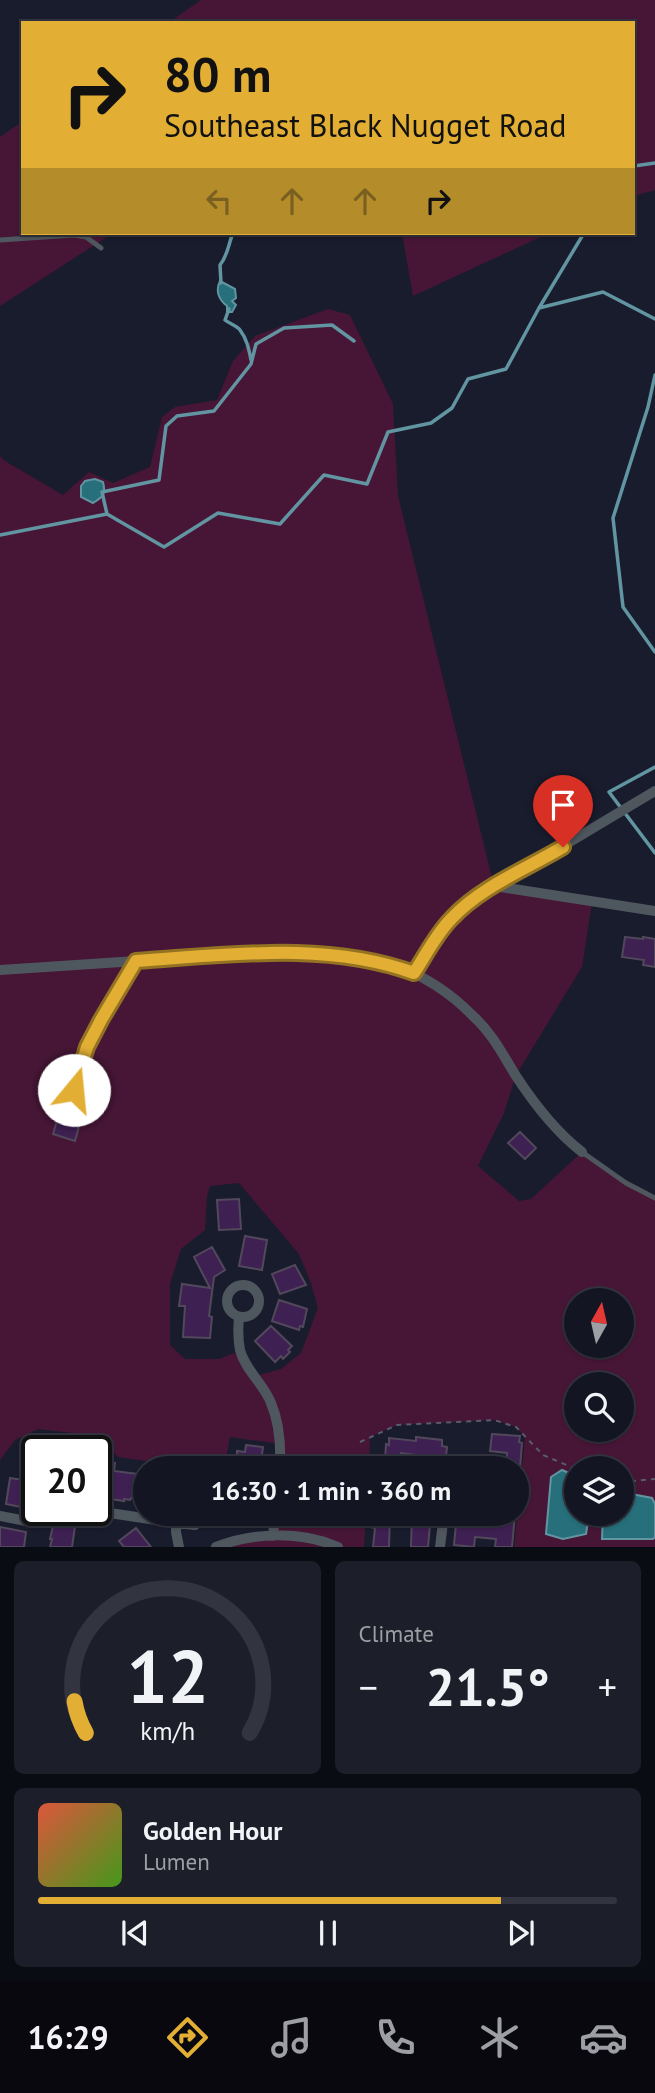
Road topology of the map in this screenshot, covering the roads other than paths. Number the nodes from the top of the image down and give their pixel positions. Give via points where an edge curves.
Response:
1 (0, 240) edge
2 (101, 248) dead end
3 (655, 791) edge
4 (494, 886) junction
5 (655, 911) edge
6 (136, 961) junction
7 (0, 970) edge
8 (414, 973) junction
9 (74, 1090) dead end
10 (582, 1152) joint
11 (655, 1198) edge
12 (239, 1317) dead end
13 (280, 1456) edge
14 (112, 1513) edge
15 (0, 1516) edge
16 (133, 1516) edge
17 (21, 1520) edge
18 (176, 1526) edge
19 (274, 1526) edge
20 (440, 1526) edge
21 (273, 1536) junction
22 (179, 1547) edge
23 (216, 1547) edge
24 (338, 1547) edge
25 (440, 1547) edge

1 - 2 lane via 74,235
3 - 4 street
4 - 5 street
4 - 8 street via 452,918
6 - 7 street
6 - 8 street via 338,955
6 - 9 lane via 87,1047
8 - 10 street via 473,1016 545,1116
10 - 11 lane
12 - 13 street via 240,1351 271,1401
14 - 16 street
15 - 17 street
18 - 22 street
19 - 21 street
20 - 25 street
21 - 23 street
21 - 24 street via 313,1538

